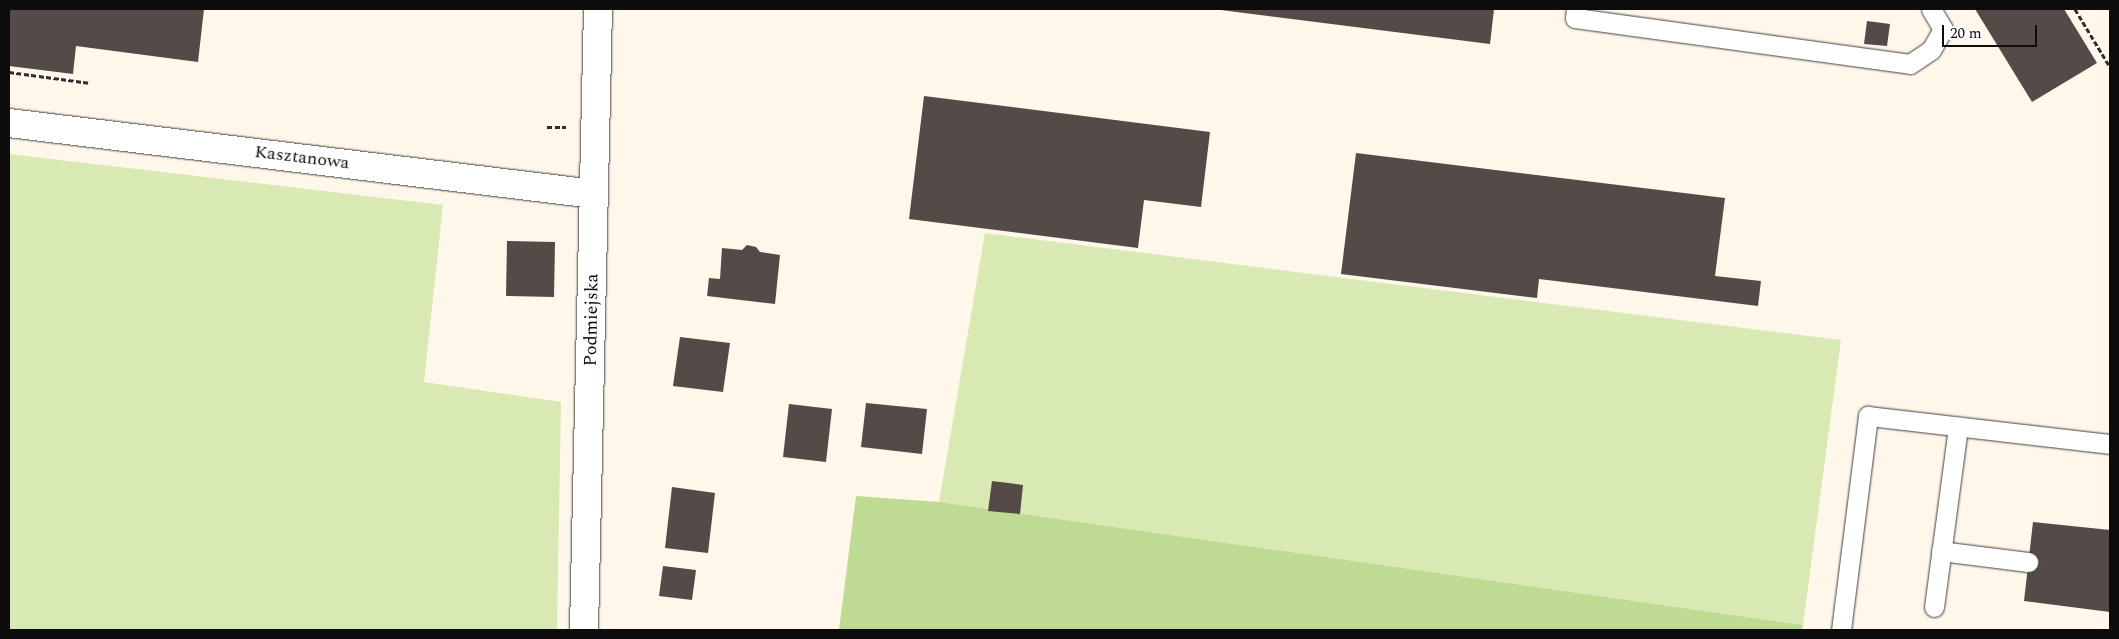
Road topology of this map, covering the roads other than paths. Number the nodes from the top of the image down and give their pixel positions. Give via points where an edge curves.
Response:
1 (598, 9) edge
2 (1576, 9) edge
3 (1931, 9) edge
4 (9, 123) edge
5 (594, 194) junction
6 (1958, 427) junction
7 (2110, 444) edge
8 (1941, 551) junction
9 (2028, 562) dead end
10 (1934, 607) dead end
11 (584, 630) edge
12 (1841, 630) edge

1 - 5 street, Podmiejska
2 - 3 lane via 1575,18 1910,64 1931,50 1943,29
4 - 5 street, Kasztanowa
5 - 11 street, Podmiejska
6 - 7 lane
6 - 8 lane
6 - 12 lane via 1868,416
8 - 9 lane
8 - 10 lane

